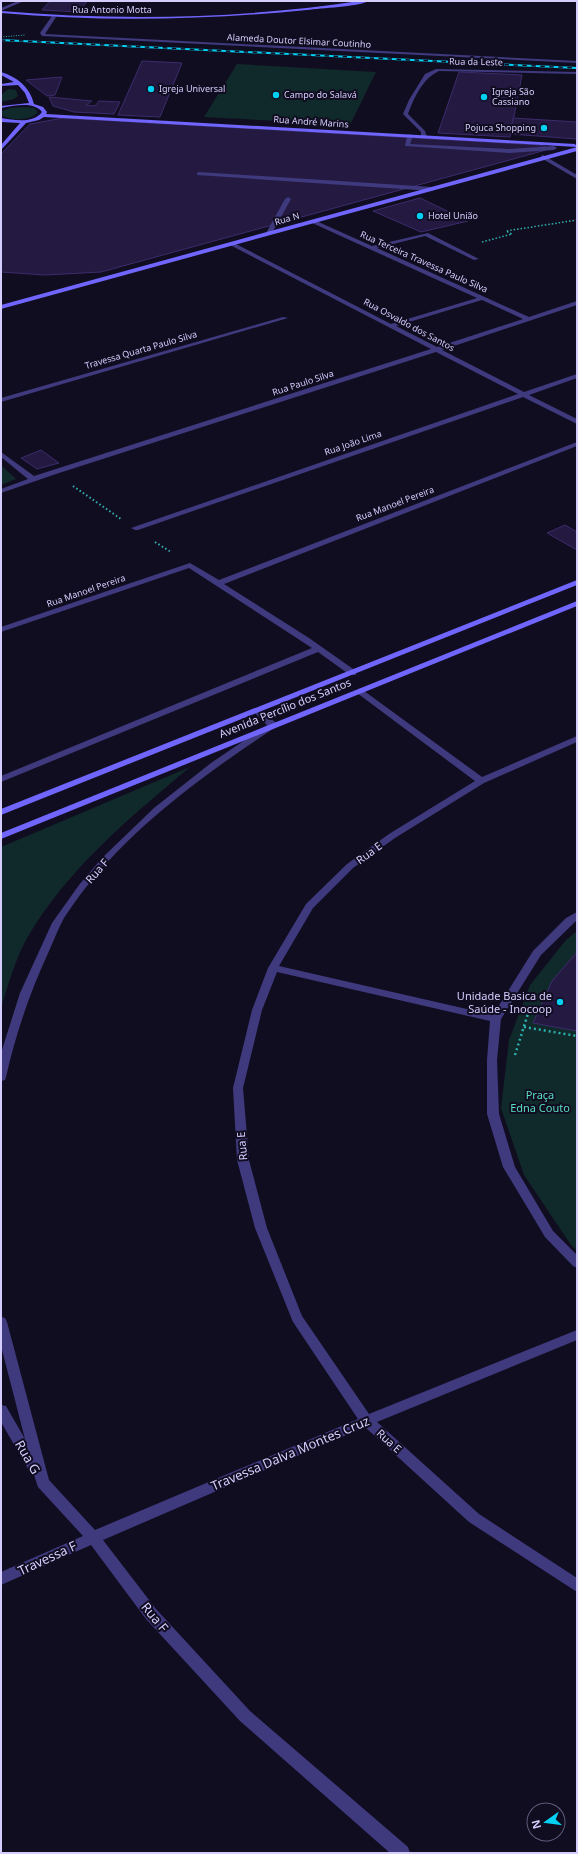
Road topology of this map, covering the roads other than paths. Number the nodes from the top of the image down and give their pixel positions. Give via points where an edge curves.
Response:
1 (22, 1) edge
2 (366, 1) edge
3 (1, 11) edge
4 (54, 17) junction
5 (577, 62) edge
6 (1, 73) edge
7 (577, 73) edge
8 (19, 83) junction
9 (1, 86) edge
10 (32, 105) junction
11 (2, 106) edge
12 (44, 114) junction
13 (1, 120) edge
14 (25, 121) junction
15 (410, 136) junction
16 (424, 136) junction
17 (543, 144) junction
18 (577, 147) edge
19 (1, 148) edge
20 (554, 148) junction
21 (553, 154) junction
22 (543, 157) junction
23 (199, 174) dead end
24 (577, 177) edge
25 (432, 189) junction
26 (288, 199) dead end
27 (312, 221) junction
28 (269, 233) junction
29 (232, 244) junction
30 (370, 248) junction
31 (476, 259) dead end
32 (483, 298) junction
33 (577, 303) edge
34 (1, 307) edge
35 (285, 318) dead end
36 (528, 319) junction
37 (390, 326) junction
38 (436, 350) junction
39 (577, 376) edge
40 (522, 394) junction
41 (1, 400) edge
42 (577, 422) edge
43 (577, 444) edge
44 (1, 454) edge
45 (34, 480) junction
46 (1, 491) edge
47 (135, 528) dead end
48 (577, 582) edge
49 (219, 583) junction
50 (577, 603) edge
51 (1, 630) edge
52 (318, 649) junction
53 (352, 673) junction
54 (360, 691) junction
55 (257, 711) junction
56 (273, 725) junction
57 (577, 739) edge
58 (1, 779) edge
59 (481, 781) junction
60 (1, 812) edge
61 (1, 836) edge
62 (577, 915) edge
63 (273, 968) junction
64 (496, 1020) junction
65 (1, 1076) edge
66 (577, 1263) edge
67 (1, 1322) edge
68 (577, 1334) edge
69 (1, 1410) edge
70 (366, 1420) junction
71 (43, 1483) junction
72 (93, 1537) junction
73 (1, 1579) edge
74 (577, 1586) edge
75 (402, 1853) edge

1 - 3 street
2 - 4 street, Rua Antonio Motta via 220,15 130,19
3 - 4 street, Rua Antonio Motta
4 - 5 street, Alameda Doutor Elsimar Coutinho via 42,33 44,35
6 - 8 street
7 - 16 street, Rua da Leste via 438,70 427,75 405,114
8 - 9 street
8 - 10 street via 30,94
10 - 11 street
10 - 12 street via 44,109
12 - 14 street
12 - 15 street, Rua André Marins
13 - 14 street
14 - 19 street
15 - 16 street, Rua André Marins
15 - 20 street via 407,145 509,151
16 - 17 street, Rua André Marins
17 - 18 street, Rua André Marins
17 - 20 street
18 - 21 street, Rua N
20 - 21 street via 556,152
21 - 22 street, Rua N
22 - 24 street
22 - 25 street, Rua N
23 - 25 street
25 - 27 street, Rua N
26 - 28 street
27 - 28 street, Rua N
27 - 30 street, Rua Terceira Travessa Paulo Silva
28 - 29 street, Rua N
29 - 34 street, Rua N
29 - 37 street, Rua Osvaldo dos Santos
30 - 31 street via 426,234
30 - 32 street, Rua Terceira Travessa Paulo Silva
32 - 36 street, Rua Terceira Travessa Paulo Silva
32 - 37 street
33 - 36 street, Rua Paulo Silva
35 - 41 street, Travessa Quarta Paulo Silva
36 - 38 street, Rua Paulo Silva
37 - 38 street, Rua Osvaldo dos Santos
38 - 40 street, Rua Osvaldo dos Santos
38 - 45 street, Rua Paulo Silva
39 - 40 street, Rua João Lima
40 - 42 street, Rua Osvaldo dos Santos
40 - 47 street, Rua João Lima
43 - 49 street, Rua Manoel Pereira
44 - 45 street
45 - 46 street, Rua Paulo Silva
48 - 53 street, Avenida Percílio dos Santos
49 - 51 street, Rua Manoel Pereira via 190,565
49 - 52 street, Rua Manoel Pereira
50 - 54 street, Avenida Percílio dos Santos
52 - 53 street, Rua Manoel Pereira
52 - 58 street
53 - 55 street, Avenida Percílio dos Santos
54 - 56 street, Avenida Percílio dos Santos
54 - 59 street
55 - 56 street
55 - 60 street, Avenida Percílio dos Santos
56 - 61 street, Avenida Percílio dos Santos
56 - 65 street, Rua F via 206,770 129,836 95,872 64,911 32,974 6,1050
57 - 59 street, Rua E
59 - 63 street, Rua E via 392,836 350,866 309,906
62 - 64 street via 537,953
63 - 64 street
63 - 70 street, Rua E via 257,1010 238,1088 243,1160 261,1228 297,1318
64 - 66 street via 492,1060 494,1114 509,1167 549,1234
67 - 71 street, Rua F
68 - 70 street, Travessa Dalva Montes Cruz
69 - 71 street, Rua G
70 - 72 street, Travessa Dalva Montes Cruz
70 - 74 street, Rua E via 474,1518
71 - 72 street, Rua F
72 - 73 street, Travessa F
72 - 75 street, Rua F via 151,1614 244,1716

